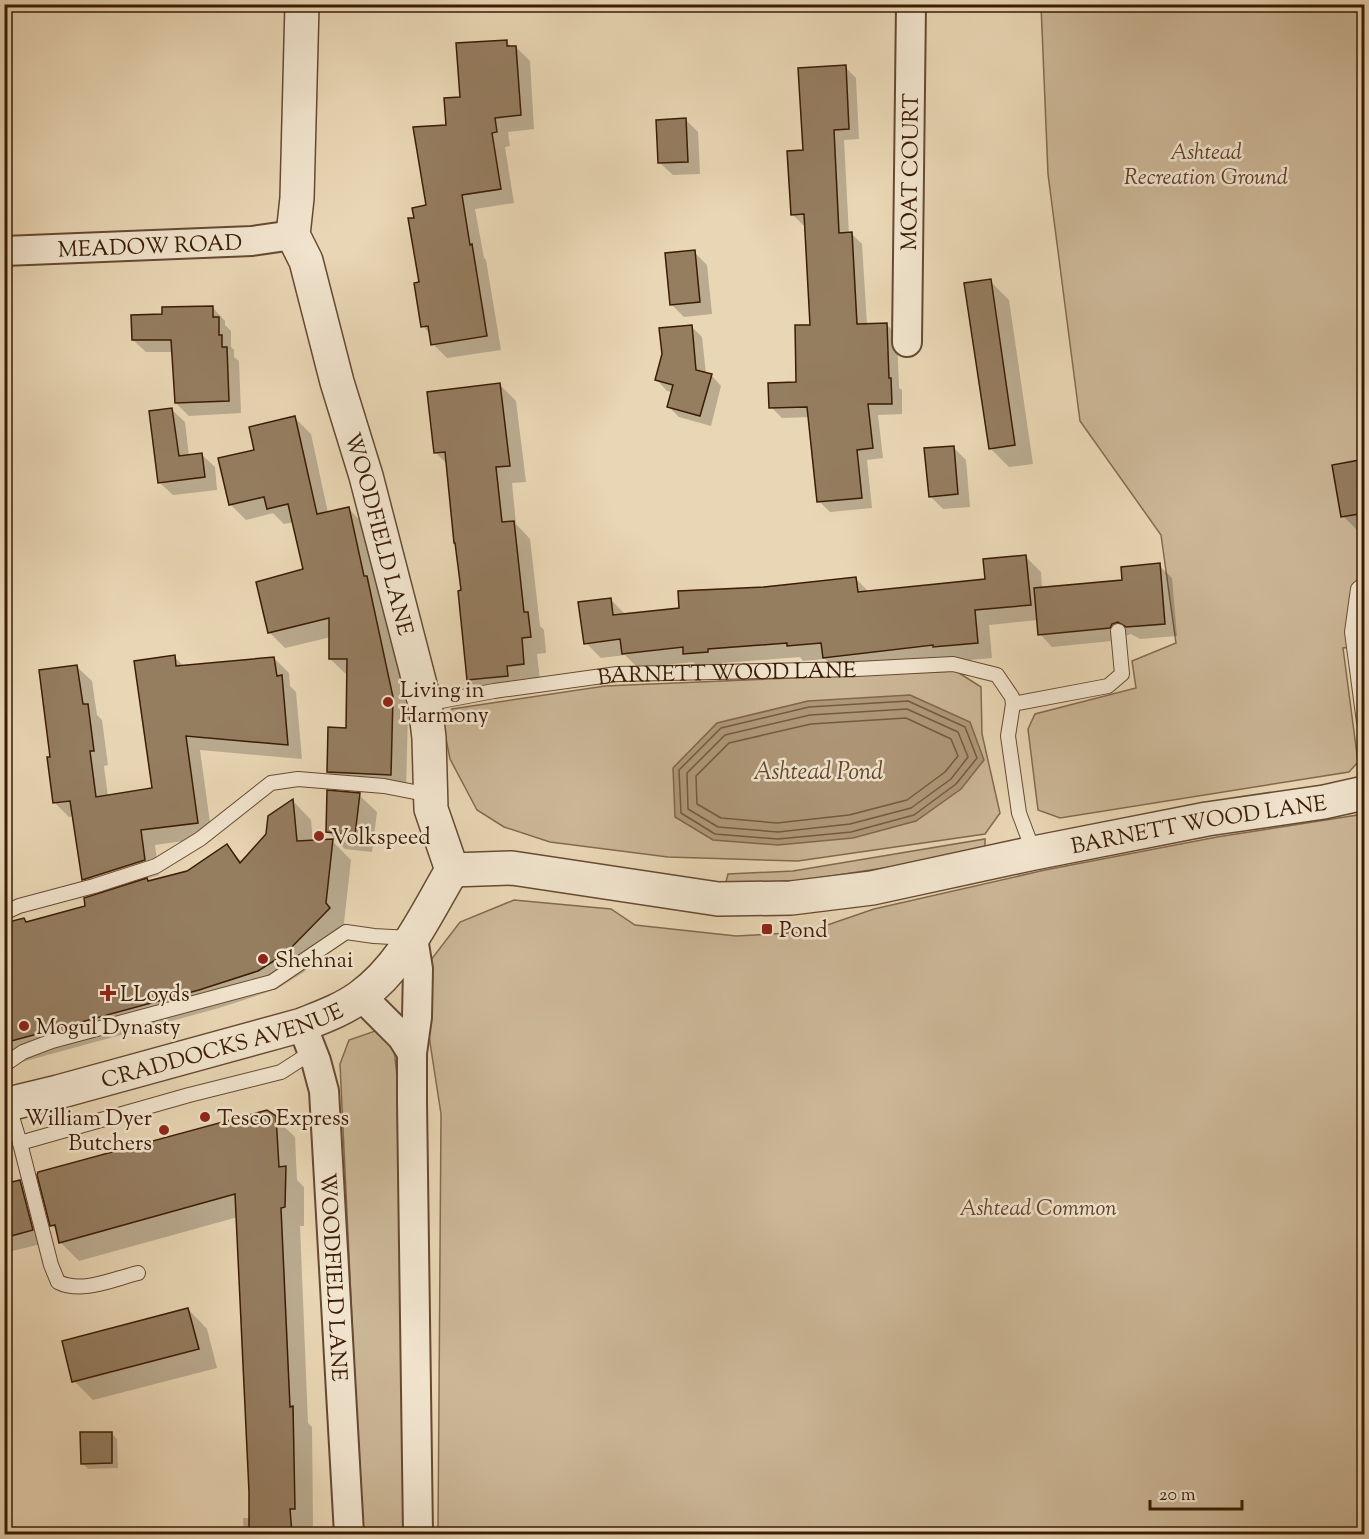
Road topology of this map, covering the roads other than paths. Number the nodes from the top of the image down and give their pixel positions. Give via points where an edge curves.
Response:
1 (302, 4) edge
2 (911, 4) edge
3 (293, 235) junction
4 (4, 251) edge
5 (908, 342) dead end
6 (1365, 584) edge
7 (1118, 631) dead end
8 (425, 704) junction
9 (1012, 705) junction
10 (1365, 722) edge
11 (1365, 793) edge
12 (430, 795) junction
13 (1034, 853) junction
14 (452, 870) junction
15 (4, 913) edge
16 (413, 938) junction
17 (360, 996) junction
18 (307, 1039) junction
19 (412, 1053) junction
20 (4, 1065) edge
21 (6, 1101) edge
22 (20, 1143) junction
23 (138, 1273) dead end
24 (349, 1534) edge
25 (417, 1534) edge

1 - 3 street
2 - 5 street, MOAT COURT
3 - 4 street, MEADOW ROAD via 252,241
3 - 8 street, WOODFIELD LANE via 306,261
6 - 10 lane via 1358,589 1352,632
7 - 9 lane via 1122,674 1108,686
8 - 9 lane, BARNETT WOOD LANE via 617,674 953,663 997,675 1012,697
8 - 12 street, WOODFIELD LANE
9 - 13 lane via 1008,736 1019,813
11 - 13 street, BARNETT WOOD LANE
12 - 14 street, WOODFIELD LANE via 430,809
12 - 15 lane via 384,786 297,780 271,783 200,839 156,866
13 - 14 street, BARNETT WOOD LANE via 872,888 791,898 718,899 512,867
14 - 16 street
16 - 17 street, CRADDOCKS AVENUE via 390,969
16 - 19 street via 418,969
16 - 20 lane via 345,932 272,982 52,1041 23,1052
17 - 18 street, CRADDOCKS AVENUE via 334,1012
17 - 19 street via 402,1037
18 - 21 street, CRADDOCKS AVENUE
18 - 22 lane via 281,1072
18 - 24 street, WOODFIELD LANE via 324,1091
19 - 25 street
21 - 22 lane
22 - 23 lane via 58,1282 80,1287

